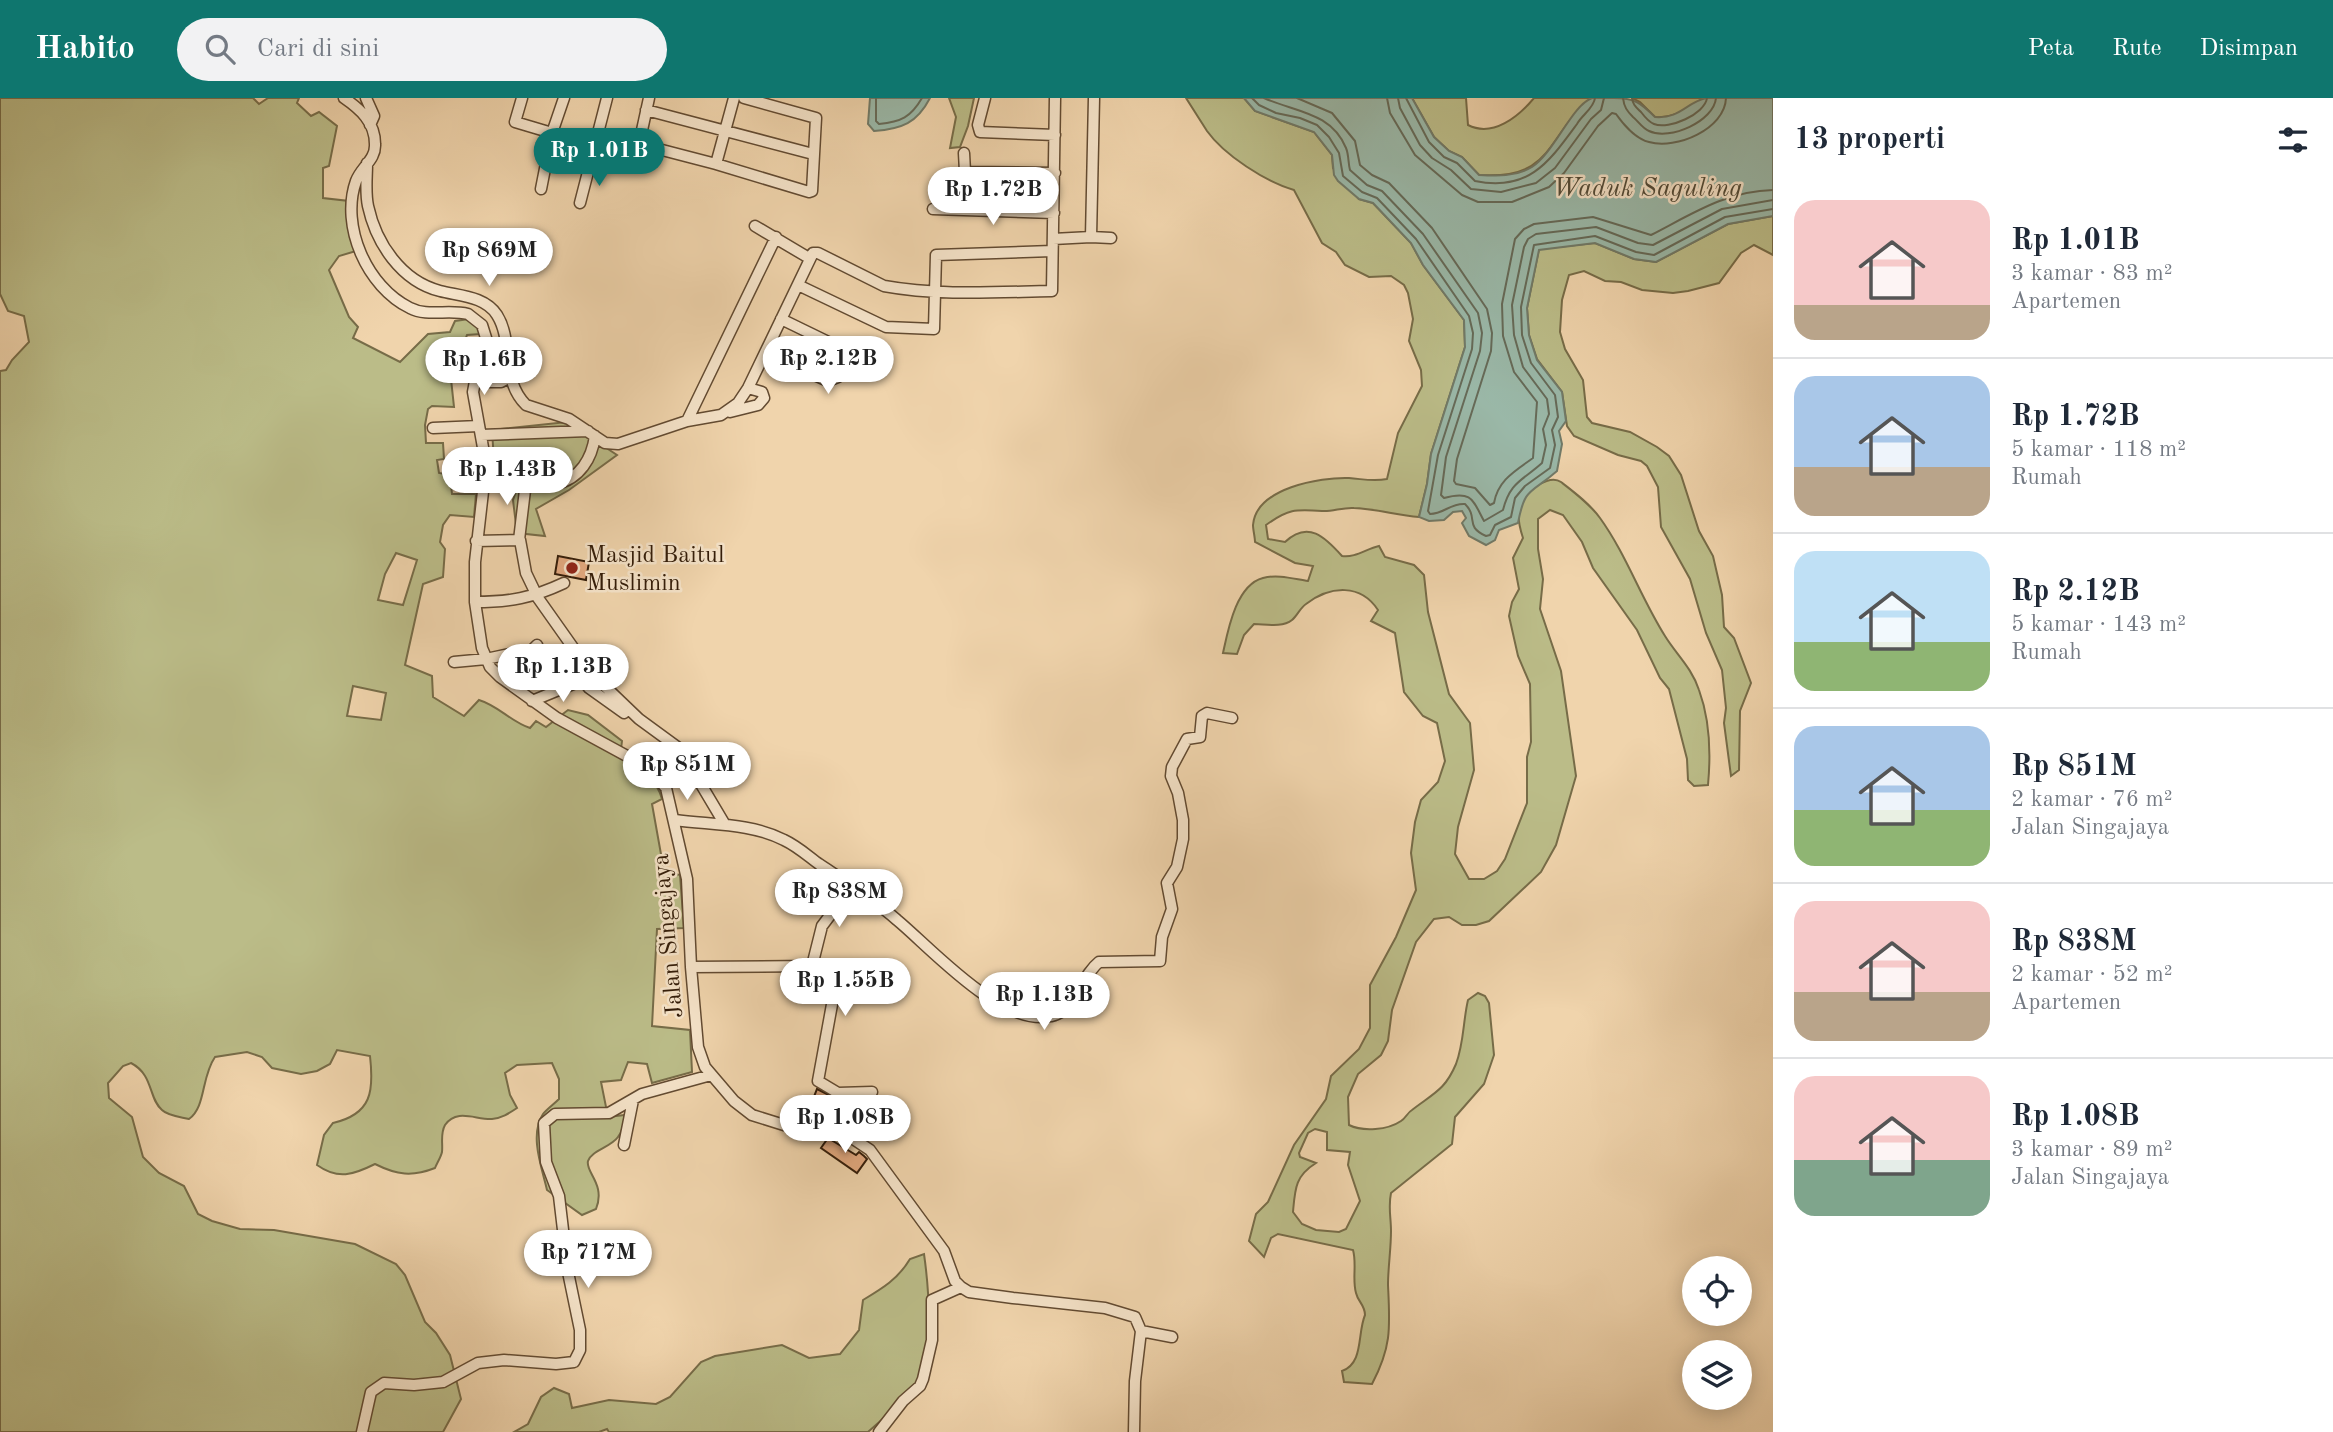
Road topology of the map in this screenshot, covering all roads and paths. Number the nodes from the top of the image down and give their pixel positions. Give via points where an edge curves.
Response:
1 (344, 98) edge
2 (366, 98) edge
3 (522, 98) edge
4 (564, 98) edge
5 (607, 98) edge
6 (734, 98) edge
7 (744, 98) edge
8 (985, 98) edge
9 (1055, 98) edge
10 (1094, 98) edge
11 (648, 104) edge
12 (370, 125) junction
13 (724, 131) junction
14 (551, 133) junction
15 (1055, 135) junction
16 (964, 153) dead end
17 (813, 154) junction
18 (367, 163) junction
19 (716, 164) junction
20 (965, 172) junction
21 (1055, 173) junction
22 (541, 189) dead end
23 (580, 203) dead end
24 (933, 209) dead end
25 (964, 210) junction
26 (1054, 213) junction
27 (755, 226) dead end
28 (776, 237) junction
29 (1091, 237) junction
30 (1111, 238) dead end
31 (1053, 239) junction
32 (1052, 251) junction
33 (809, 258) junction
34 (798, 285) junction
35 (936, 292) junction
36 (1052, 292) junction
37 (1066, 292) dead end
38 (781, 318) junction
39 (934, 328) junction
40 (934, 341) dead end
41 (765, 353) junction
42 (481, 367) junction
43 (510, 377) junction
44 (748, 388) junction
45 (721, 415) junction
46 (687, 421) junction
47 (433, 428) dead end
48 (480, 431) junction
49 (591, 433) junction
50 (519, 540) junction
51 (476, 541) junction
52 (564, 583) dead end
53 (538, 596) junction
54 (475, 602) junction
55 (537, 645) dead end
56 (486, 659) junction
57 (454, 662) dead end
58 (587, 676) junction
59 (532, 701) junction
60 (1233, 718) dead end
61 (633, 720) dead end
62 (675, 820) junction
63 (724, 823) junction
64 (852, 887) junction
65 (812, 966) junction
66 (691, 967) junction
67 (711, 1075) junction
68 (872, 1092) dead end
69 (633, 1101) junction
70 (624, 1145) dead end
71 (961, 1287) junction
72 (1141, 1331) junction
73 (1172, 1336) dead end
74 (362, 1432) edge
75 (879, 1432) edge
76 (1134, 1432) edge

1 - 12 street via 365,114
2 - 12 street via 374,116
3 - 14 street via 517,124
4 - 14 street
5 - 23 street
6 - 13 street
7 - 17 street via 816,118
8 - 15 street via 980,132
9 - 15 street
10 - 29 street
11 - 13 street
11 - 19 street via 638,139 641,146
12 - 18 street via 376,146
13 - 17 street
13 - 19 street
14 - 22 street
15 - 21 street
16 - 20 street
17 - 19 street via 811,192
18 - 42 street via 352,199 368,272 411,309 459,312 476,318 487,341
18 - 43 street via 368,206 396,265 425,285 490,307 502,326
20 - 21 street
20 - 25 street
21 - 26 street
24 - 25 street
25 - 26 street
26 - 31 street
27 - 28 street
28 - 33 street
28 - 46 street
29 - 30 street
29 - 31 street
31 - 32 street
32 - 35 street via 939,253
32 - 36 street
33 - 34 street
33 - 35 street via 816,253 884,286
34 - 38 street
34 - 39 street via 886,327
35 - 36 street
35 - 39 street
36 - 37 street
38 - 41 street
38 - 41 street via 855,355 856,361 828,380
39 - 40 street
41 - 44 street
42 - 43 street via 483,382
42 - 48 street via 473,392
43 - 49 street via 526,405 569,419
44 - 45 street via 738,403
44 - 45 street via 762,391 764,398 758,405
45 - 46 street
46 - 49 street via 618,444 606,443
47 - 48 street
48 - 49 street
48 - 51 street via 484,483
49 - 50 street via 592,455 569,479 524,490
50 - 51 street
50 - 53 street via 526,573
51 - 54 street
52 - 53 street
53 - 54 street
53 - 58 street
54 - 56 street
55 - 56 street
56 - 57 street
56 - 59 street, Jalan Singajaya via 495,672
58 - 59 street
58 - 61 street via 589,688
58 - 63 street via 680,750
59 - 62 street, Jalan Singajaya via 647,767 666,788
60 - 64 street via 1202,716 1200,737 1187,739 1172,767 1183,839 1177,867 1167,883 1172,909 1160,961 1099,962 1071,1003 1054,1016 1020,1013 993,1000
62 - 63 street
62 - 66 street, Jalan Singajaya via 690,897
63 - 64 street via 784,839
64 - 65 street via 822,926
65 - 66 street
65 - 68 street via 838,974 831,991 818,1081 838,1093
66 - 67 street, Jalan Singajaya via 698,1047
67 - 69 street via 642,1094
67 - 71 street, Jalan Singajaya via 752,1115 784,1125 843,1132 864,1145 889,1172 944,1251
69 - 70 street
69 - 74 street via 609,1113 555,1114 544,1123 546,1162 559,1196 580,1330 579,1356 566,1364 478,1363 432,1384 384,1383 371,1392
71 - 72 street via 969,1292 1131,1314
71 - 75 street via 932,1300 932,1340 923,1379
72 - 73 street
72 - 76 street

